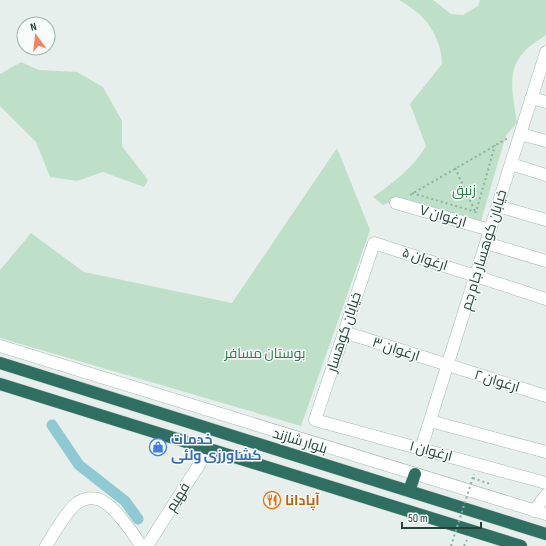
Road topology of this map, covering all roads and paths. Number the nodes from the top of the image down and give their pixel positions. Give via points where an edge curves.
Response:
1 (546, 52) edge
2 (532, 98) junction
3 (546, 102) edge
4 (520, 134) junction
5 (546, 141) edge
6 (495, 145) junction
7 (511, 164) junction
8 (455, 168) junction
9 (546, 175) edge
10 (412, 193) junction
11 (396, 203) joint
12 (498, 206) junction
13 (476, 212) junction
14 (546, 220) edge
15 (487, 229) junction
16 (374, 243) joint
17 (486, 243) junction
18 (546, 261) edge
19 (476, 276) junction
20 (546, 299) edge
21 (344, 332) junction
22 (0, 346) edge
23 (0, 363) edge
24 (447, 366) junction
25 (0, 384) edge
26 (546, 396) edge
27 (315, 420) joint
28 (430, 421) junction
29 (209, 449) junction
30 (421, 449) junction
31 (546, 452) edge
32 (415, 474) junction
33 (474, 474) dead end
34 (473, 478) junction
35 (546, 482) edge
36 (490, 484) dead end
37 (410, 491) junction
38 (546, 494) edge
39 (534, 511) junction
40 (546, 514) edge
41 (546, 534) edge
42 (46, 546) edge
43 (141, 546) edge
44 (147, 546) edge
45 (451, 546) edge
46 (521, 546) edge

1 - 2 street, خیابان کوهسار جام جم
2 - 3 street
2 - 4 street, خیابان کوهسار جام جم
4 - 5 street
4 - 6 path
4 - 7 street, خیابان کوهسار جام جم
6 - 8 path
6 - 13 path
7 - 9 street
7 - 12 street, خیابان کوهسار جام جم
8 - 10 path
8 - 13 path
10 - 11 path
10 - 13 path
11 - 15 street, ارغوان ۷
12 - 14 street
12 - 15 street, خیابان کوهسار جام جم
13 - 15 path
15 - 17 street, خیابان کوهسار جام جم
16 - 19 street, ارغوان ۵
16 - 21 street, خیابان کوهسار
17 - 18 street
17 - 19 street, خیابان کوهسار جام جم
19 - 20 street, ارغوان ۵
19 - 24 street, خیابان کوهسار جام جم
21 - 24 street, ارغوان ۳
21 - 27 street, خیابان کوهسار
22 - 32 street
23 - 37 highway, بلوار شازند
24 - 26 street, ارغوان ۲
24 - 28 street, خیابان کوهسار جام جم
25 - 29 highway
27 - 30 street, ارغوان ۱
28 - 30 street, خیابان کوهسار جام جم
28 - 31 street
29 - 44 street, فهیم
29 - 46 highway
30 - 35 street, ارغوان ۱
32 - 37 highway
32 - 39 street
33 - 34 path, bridge
34 - 36 path
34 - 45 path, bridge
37 - 41 highway, بلوار شازند
38 - 39 street
39 - 40 street
42 - 43 street via 76,503 87,498 99,498 130,528

